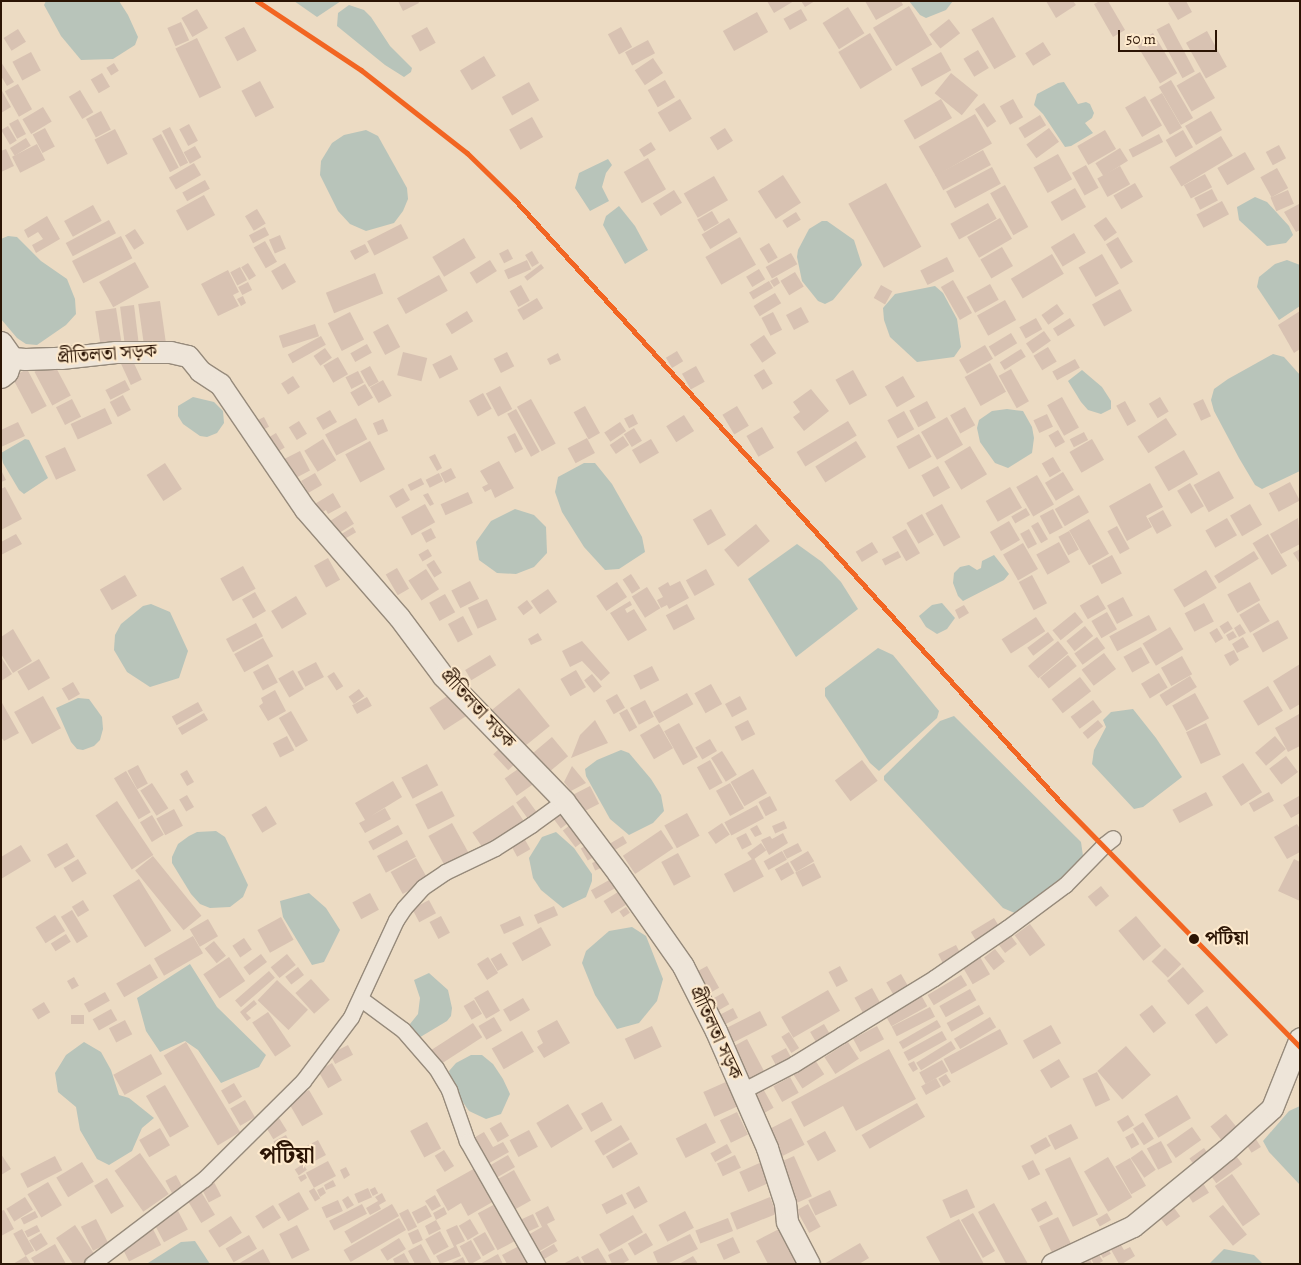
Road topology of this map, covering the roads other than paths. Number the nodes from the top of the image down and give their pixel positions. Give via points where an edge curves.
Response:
1 (6, 350) edge
2 (1, 377) edge
3 (564, 801) junction
4 (1113, 838) dead end
5 (361, 999) junction
6 (1300, 1038) edge
7 (742, 1091) junction
8 (92, 1264) edge
9 (537, 1264) edge
10 (809, 1264) edge
11 (1052, 1264) edge

1 - 2 main road via 7,372
1 - 3 main road, প্রীতিলতা সড়ক via 62,358 161,350 188,356 200,371 220,384 305,509 399,617 443,676
3 - 5 street via 495,848 445,872 423,887 396,920
3 - 7 main road, প্রীতিলতা সড়ক via 683,966
4 - 7 street via 1065,885 934,978 834,1040
5 - 8 street via 303,1082 230,1156 204,1180
5 - 9 street via 404,1030 436,1068 449,1090 467,1141
6 - 11 main road via 1272,1108 1226,1150 1133,1226
7 - 10 main road, প্রীতিলতা সড়ক via 768,1148 785,1204 787,1222

